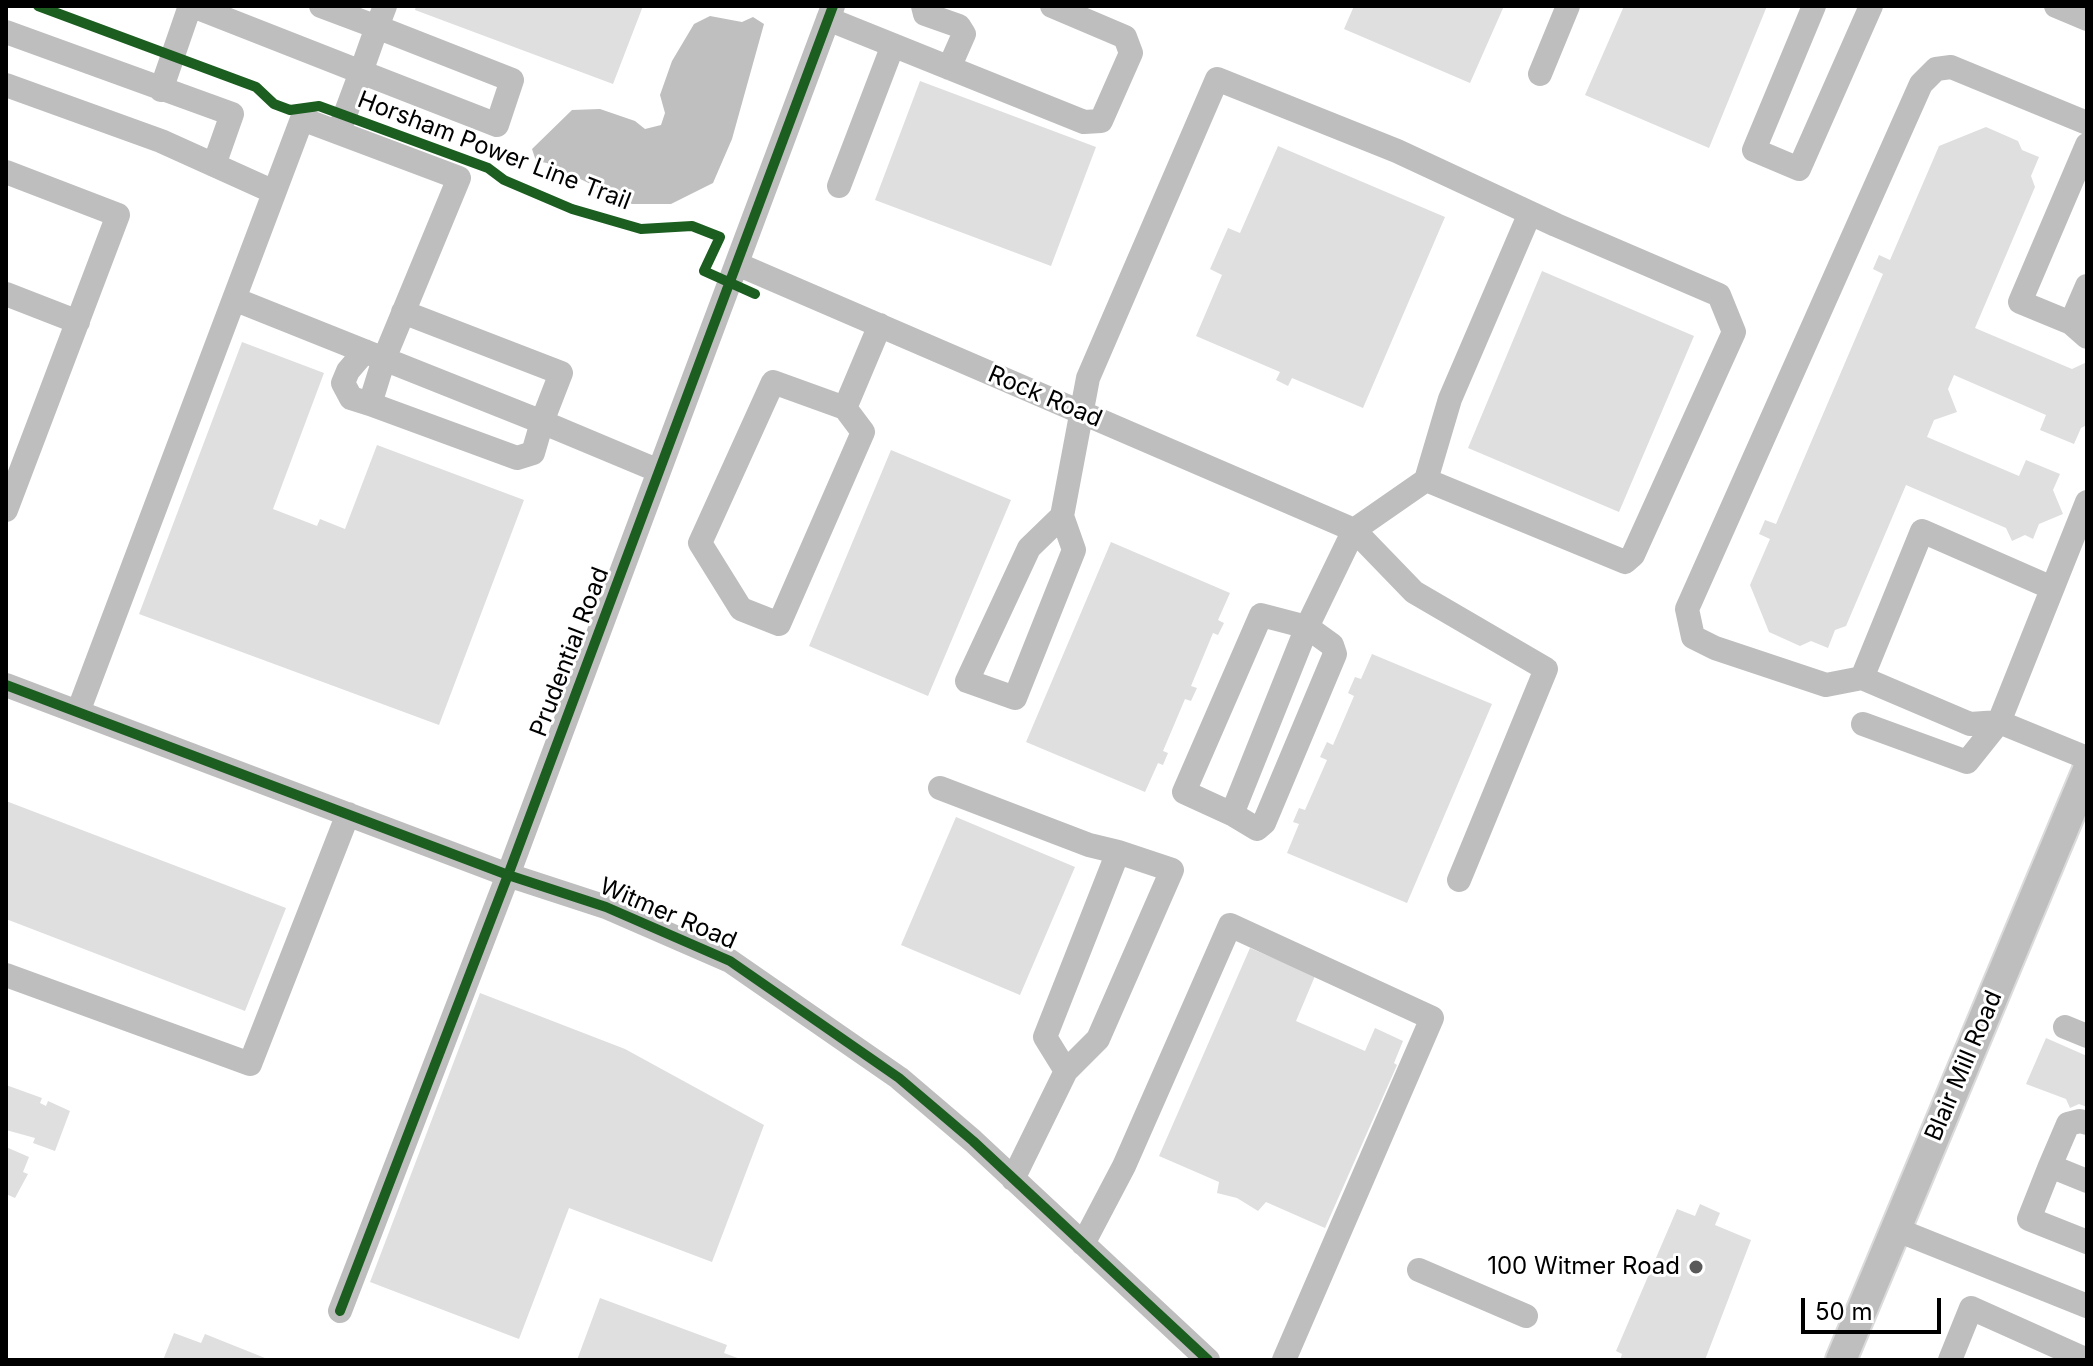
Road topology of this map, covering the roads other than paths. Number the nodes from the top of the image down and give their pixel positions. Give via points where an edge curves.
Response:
1 (192, 6) edge
2 (321, 6) edge
3 (923, 6) edge
4 (1052, 6) edge
5 (1568, 6) edge
6 (1814, 6) edge
7 (1871, 6) edge
8 (2056, 6) edge
9 (830, 12) edge
10 (381, 16) edge
11 (2087, 19) edge
12 (6, 32) edge
13 (893, 45) junction
14 (949, 68) junction
15 (361, 72) junction
16 (1540, 74) dead end
17 (6, 85) edge
18 (161, 90) junction
19 (2087, 123) edge
20 (339, 131) junction
21 (2087, 145) edge
22 (214, 165) junction
23 (6, 172) edge
24 (839, 186) dead end
25 (274, 192) junction
26 (1530, 213) junction
27 (737, 264) junction
28 (2087, 286) edge
29 (6, 294) edge
30 (234, 299) junction
31 (403, 312) junction
32 (78, 322) junction
33 (880, 325) junction
34 (2079, 330) edge
35 (374, 355) junction
36 (845, 408) junction
37 (1083, 413) junction
38 (542, 422) junction
39 (659, 471) junction
40 (1426, 480) junction
41 (2087, 502) edge
42 (6, 510) edge
43 (1062, 516) junction
44 (1354, 530) junction
45 (2052, 588) junction
46 (1307, 627) junction
47 (1862, 678) junction
48 (6, 685) edge
49 (78, 712) junction
50 (1999, 722) junction
51 (1863, 724) dead end
52 (2087, 758) edge
53 (2087, 772) edge
54 (940, 788) dead end
55 (348, 814) junction
56 (1232, 814) junction
57 (1118, 852) junction
58 (508, 875) junction
59 (1459, 880) dead end
60 (6, 975) edge
61 (1066, 1071) junction
62 (2087, 1123) edge
63 (2050, 1166) junction
64 (1013, 1179) junction
65 (2087, 1181) edge
66 (1895, 1229) junction
67 (2087, 1242) edge
68 (1083, 1244) junction
69 (1419, 1270) dead end
70 (2087, 1306) edge
71 (340, 1311) dead end
72 (1526, 1316) dead end
73 (1208, 1360) edge
74 (1284, 1360) edge
75 (1841, 1360) edge
76 (1950, 1360) edge
77 (2087, 1360) edge

1 - 15 street
1 - 18 street
2 - 10 street
3 - 14 street via 925,14 959,26 964,34
4 - 14 street via 1125,37 1131,53 1101,121 1084,122
5 - 16 street
6 - 7 street via 1754,150 1799,169
8 - 11 street
9 - 13 street
9 - 27 street, Prudential Road
10 - 15 street
10 - 15 street via 512,80 497,125
12 - 18 street
13 - 14 street
13 - 24 street
15 - 20 street
17 - 22 street
18 - 22 street via 232,114
19 - 47 street via 1951,67 1936,69 1921,84 1687,609 1693,637 1715,648 1826,685
20 - 25 street via 302,119
20 - 31 street via 459,178
21 - 34 street via 2020,302
22 - 25 street
23 - 32 street via 118,215
25 - 30 street
26 - 37 street via 1397,151 1217,79 1088,378
26 - 40 street via 1450,399
26 - 40 street via 1719,295 1734,332 1633,555 1625,562
27 - 33 street, Rock Road
27 - 39 street, Prudential Road
28 - 34 street
29 - 32 street
30 - 35 street
30 - 49 street
31 - 35 street
31 - 38 street via 561,373
32 - 42 street
33 - 36 street
33 - 37 street, Rock Road
35 - 38 street
35 - 38 street via 370,404 522,459 533,453
36 - 36 street via 773,382 700,543 741,609 779,624 863,432
37 - 43 street
37 - 44 street, Rock Road
38 - 39 street
39 - 58 street, Prudential Road
40 - 44 street
41 - 45 street
43 - 43 street via 1029,548 967,681 1015,698 1074,550
44 - 46 street
44 - 59 street via 1414,592 1546,669
45 - 47 street via 1922,531
45 - 50 street
46 - 56 street
46 - 56 street via 1332,645 1335,654 1264,823 1257,829
46 - 56 street via 1261,615 1184,792
47 - 50 street via 1970,724
48 - 49 street, Witmer Road
49 - 55 street, Witmer Road
50 - 51 street via 1967,762
50 - 52 street
53 - 66 main road, Blair Mill Road
54 - 57 street
55 - 58 street, Witmer Road
55 - 60 street via 250,1064
57 - 61 street via 1045,1037
57 - 61 street via 1172,870 1098,1039
58 - 64 street, Witmer Road via 606,907 730,961 899,1078
58 - 71 street, Prudential Road
61 - 64 street
62 - 63 street via 2068,1124
63 - 65 street
63 - 67 street via 2029,1219
64 - 68 street, Witmer Road
66 - 70 street
66 - 75 main road, Blair Mill Road
68 - 73 street, Witmer Road
68 - 74 street via 1124,1166 1230,925 1432,1018
69 - 72 street
76 - 77 street via 1971,1308

